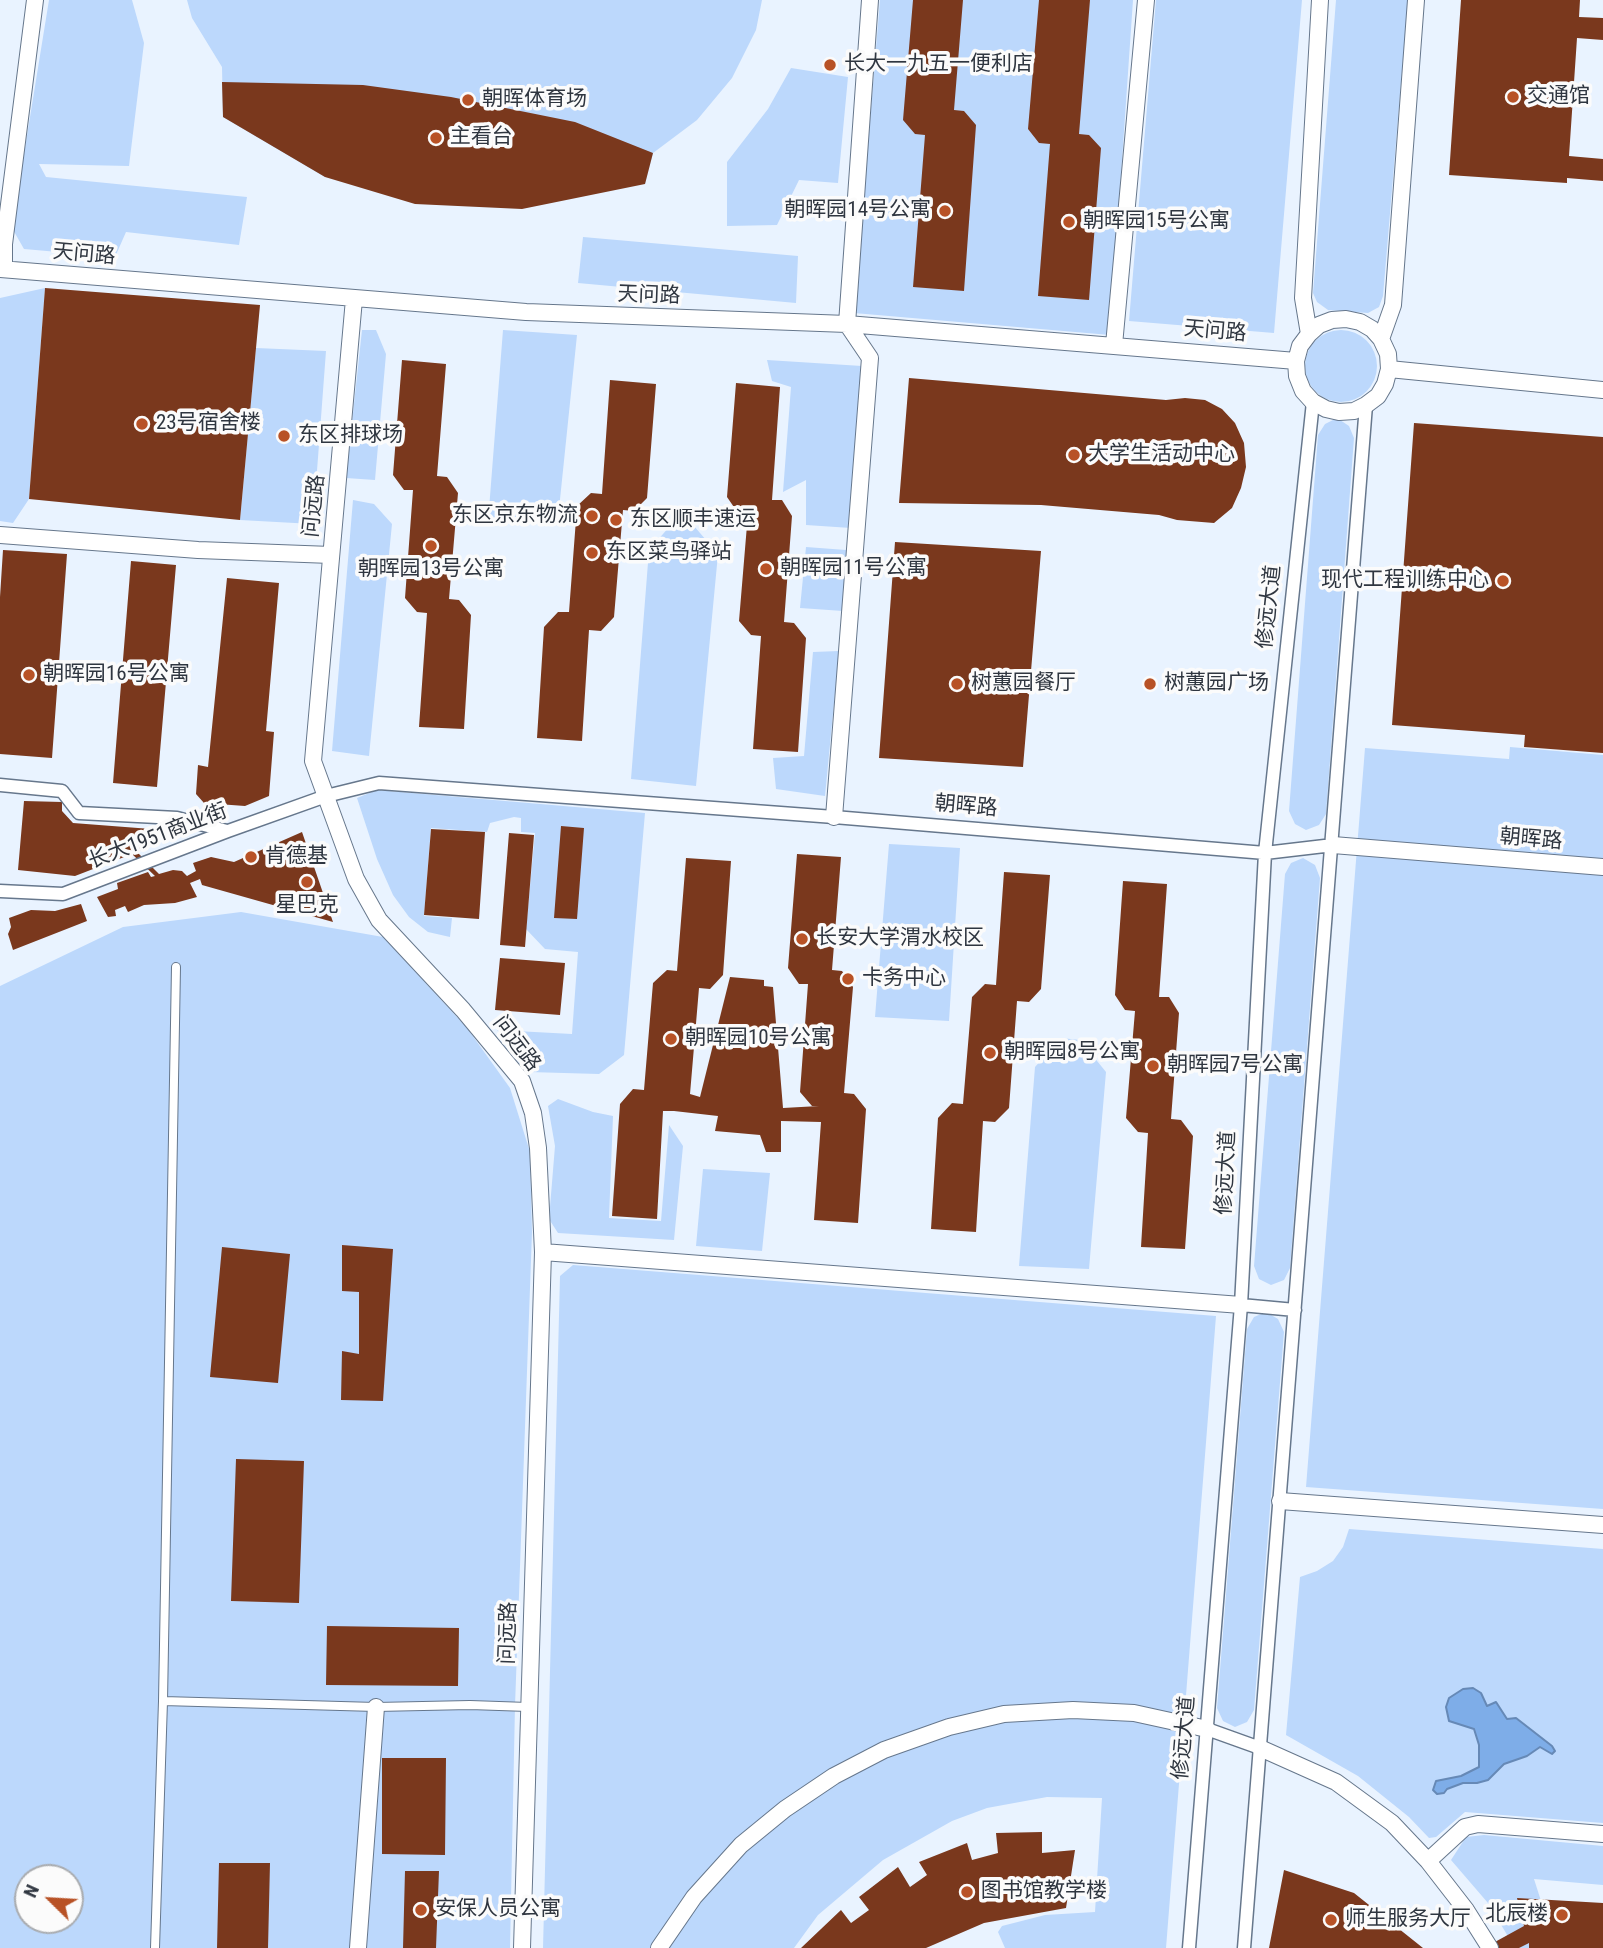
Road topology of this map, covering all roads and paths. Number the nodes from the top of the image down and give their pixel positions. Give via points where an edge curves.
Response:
1 (34, 0) edge
2 (870, 0) edge
3 (1146, 0) edge
4 (1320, 0) edge
5 (1416, 0) edge
6 (2, 269) edge
7 (355, 299) junction
8 (847, 324) junction
9 (1308, 334) junction
10 (1381, 340) junction
11 (1114, 345) junction
12 (1296, 361) junction
13 (1389, 369) junction
14 (1603, 390) edge
15 (1313, 402) junction
16 (1366, 405) junction
17 (0, 536) edge
18 (331, 555) junction
19 (0, 785) edge
20 (326, 796) junction
21 (834, 817) junction
22 (228, 831) junction
23 (1333, 845) junction
24 (1265, 853) junction
25 (1603, 867) edge
26 (0, 891) edge
27 (176, 967) dead end
28 (543, 1252) junction
29 (1241, 1305) junction
30 (1295, 1310) junction
31 (1280, 1501) junction
32 (1603, 1525) edge
33 (163, 1701) junction
34 (376, 1707) junction
35 (528, 1707) junction
36 (1208, 1729) junction
37 (1260, 1748) junction
38 (1603, 1834) edge
39 (1428, 1861) junction
40 (155, 1948) edge
41 (358, 1948) edge
42 (522, 1948) edge
43 (659, 1948) edge
44 (1189, 1948) edge
45 (1244, 1948) edge
46 (1490, 1948) edge

1 - 6 street
2 - 8 street
3 - 11 street
4 - 9 street via 1303,298
5 - 10 street via 1392,305
6 - 7 street, 天问路
7 - 8 street, 天问路 via 526,312
7 - 18 street, 问远路
8 - 11 street, 天问路
8 - 21 street via 870,358
9 - 10 street via 1332,320 1346,319 1372,329
9 - 12 street
10 - 13 street
11 - 12 street, 天问路
12 - 15 street via 1303,391
13 - 14 street
13 - 16 street via 1378,396
15 - 16 street via 1339,412
15 - 24 street, 修远大道
16 - 23 street
17 - 18 street
18 - 20 street, 问远路 via 313,761
19 - 22 street via 62,791 79,813 177,818
20 - 21 street, 朝晖路 via 379,783
20 - 22 street, 长大1951商业街
20 - 28 street, 问远路 via 356,879 379,920 522,1081 538,1148
21 - 24 street, 朝晖路
22 - 26 street, 长大1951商业街 via 63,894
23 - 24 street, 朝晖路
23 - 25 street, 朝晖路
23 - 30 street
24 - 29 street, 修远大道
27 - 33 lane
28 - 29 street
28 - 35 street, 问远路
29 - 30 street
29 - 36 street, 修远大道
30 - 31 street
31 - 32 street
31 - 37 street
33 - 34 lane
33 - 40 lane
34 - 35 lane
34 - 41 street
35 - 42 street, 问远路
36 - 37 street
36 - 43 street via 1135,1713 1031,1712 949,1727 884,1751 834,1776 741,1845 694,1897
36 - 44 street, 修远大道
37 - 39 street via 1336,1782 1392,1823
37 - 45 street
38 - 39 street via 1478,1824 1465,1827
39 - 46 street

